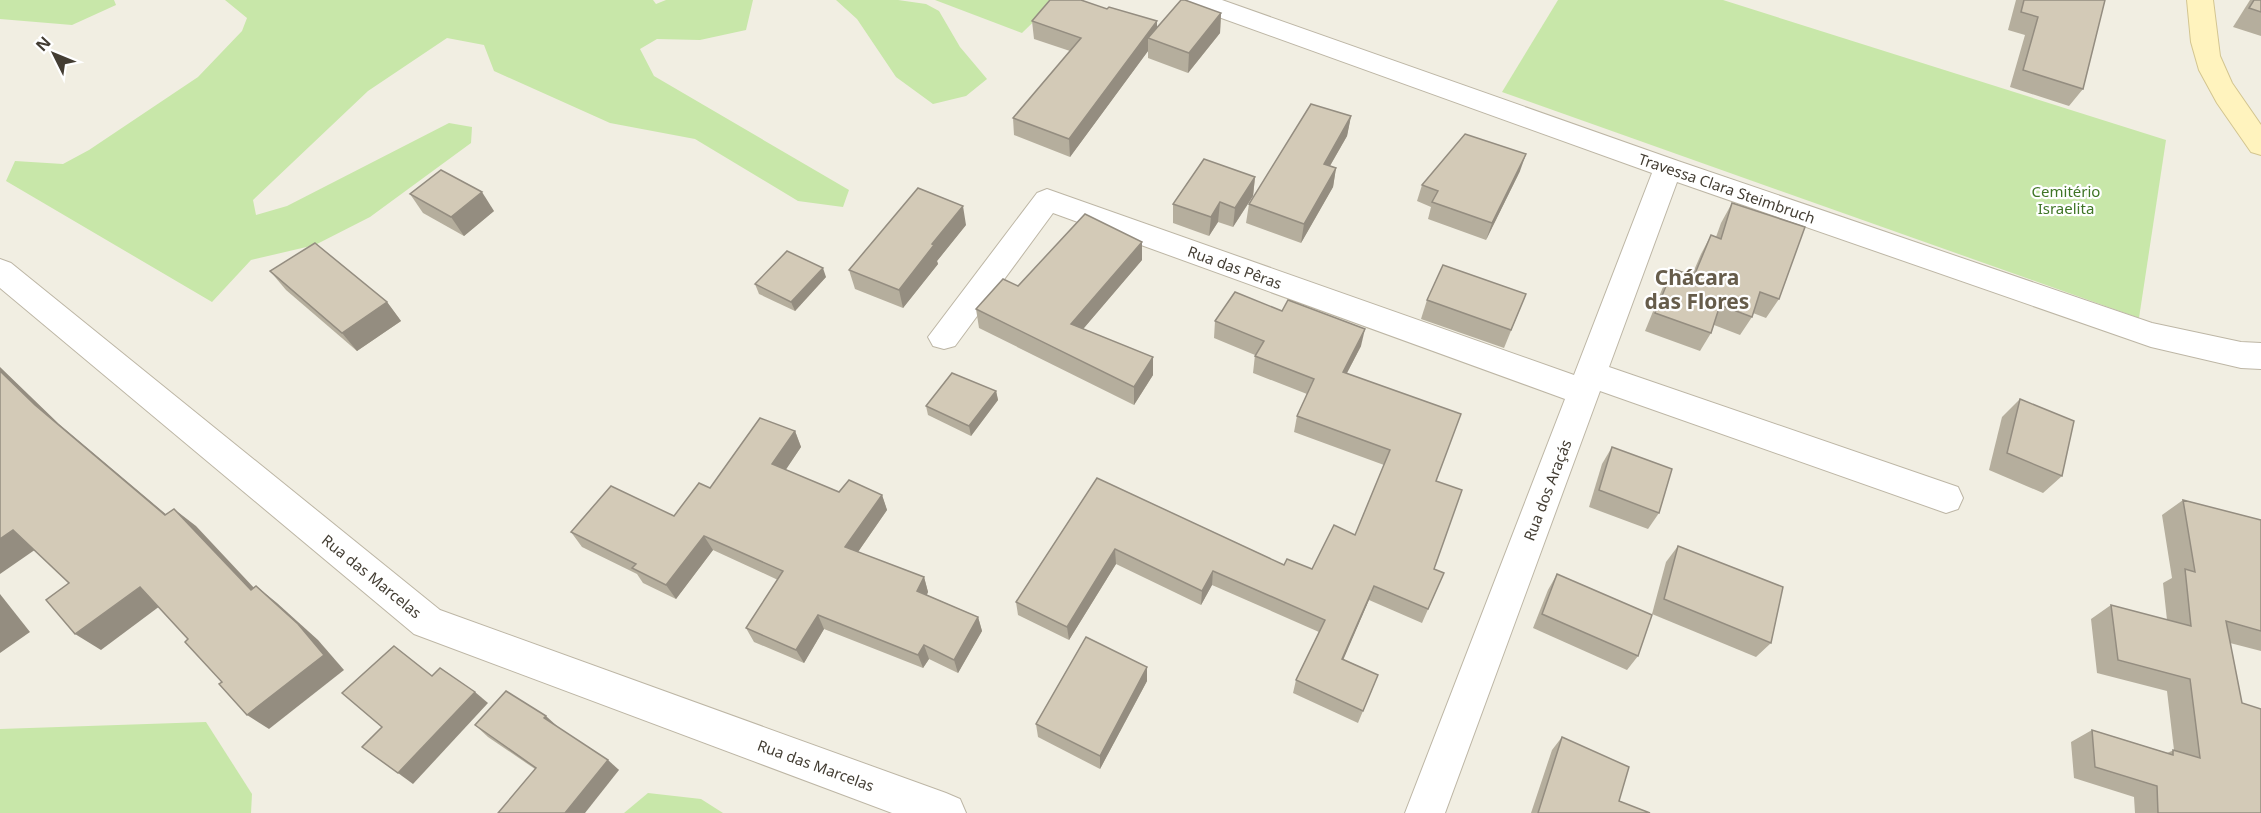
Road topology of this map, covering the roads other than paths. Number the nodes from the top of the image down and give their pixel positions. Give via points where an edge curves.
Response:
1 (1197, 0) edge
2 (2200, 0) edge
3 (2261, 145) edge
4 (1668, 168) junction
5 (0, 271) edge
6 (944, 337) dead end
7 (2261, 356) edge
8 (1587, 383) junction
9 (1946, 498) dead end
10 (946, 813) edge
11 (1425, 813) edge

1 - 4 street, Travessa Clara Steimbruch
2 - 3 street via 2204,44 2211,66
4 - 7 street, Travessa Clara Steimbruch via 2151,335 2241,356
4 - 8 street, Rua dos Araçás
5 - 10 street, Rua das Marcelas via 427,622
6 - 8 street, Rua das Pêras via 1047,200
8 - 9 street
8 - 11 street, Rua dos Araçás

